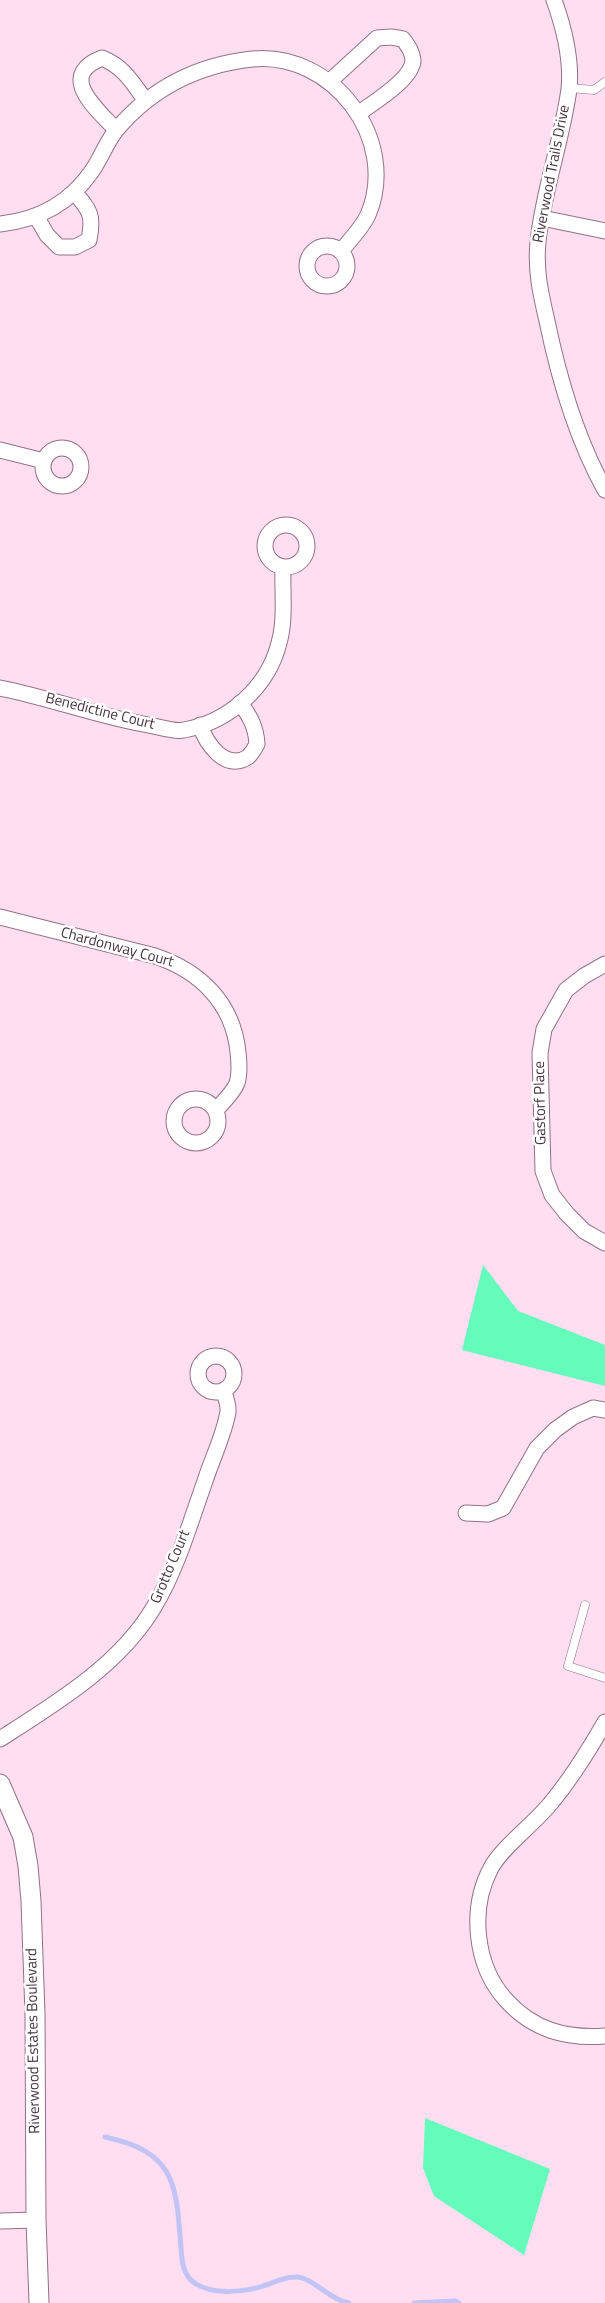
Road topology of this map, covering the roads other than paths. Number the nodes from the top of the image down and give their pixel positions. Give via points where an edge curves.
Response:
1 (554, 0) edge
2 (560, 0) edge
3 (562, 21) junction
4 (330, 81) junction
5 (605, 82) edge
6 (569, 88) junction
7 (145, 100) junction
8 (359, 113) junction
9 (116, 130) junction
10 (74, 192) junction
11 (36, 216) junction
12 (542, 218) junction
13 (0, 224) edge
14 (605, 231) edge
15 (341, 251) dead end
16 (0, 450) edge
17 (44, 461) dead end
18 (605, 490) edge
19 (283, 567) dead end
20 (0, 688) edge
21 (240, 703) junction
22 (200, 725) junction
23 (0, 918) edge
24 (605, 964) edge
25 (216, 1110) dead end
26 (605, 1243) edge
27 (224, 1390) dead end
28 (605, 1410) edge
29 (466, 1513) dead end
30 (586, 1605) dead end
31 (605, 1678) edge
32 (605, 1722) edge
33 (0, 1739) edge
34 (600, 1740) edge
35 (0, 1784) edge
36 (605, 2036) edge
37 (36, 2220) junction
38 (0, 2221) edge
39 (39, 2303) edge

1 - 3 street, Riverwood Trails Drive
2 - 3 street
3 - 6 street, Riverwood Trails Drive via 569,60
4 - 7 street via 292,64 253,59 190,74
4 - 8 street
4 - 8 street via 377,38 403,39 411,50 413,62 409,72 396,86
5 - 6 lane via 594,90
6 - 12 street, Riverwood Trails Drive
7 - 9 street
7 - 9 street via 127,74 113,62 102,58 82,72 81,86 86,98
8 - 15 street via 370,139 376,179 368,215
9 - 10 street via 92,171
10 - 11 street via 49,211
10 - 11 street via 89,209 93,223 90,240 75,247 59,247 47,236
11 - 13 street
12 - 14 street
12 - 18 street, Riverwood Trails Drive via 538,277 553,353 571,412
16 - 17 street
19 - 21 street, Benedictine Court via 283,622 279,643 257,688
20 - 22 street, Benedictine Court via 123,721 183,731
21 - 22 street, Benedictine Court via 224,716
21 - 22 street via 256,730 257,744 248,756 235,761 223,759 204,739
23 - 25 street, Chardonway Court via 155,956 194,974 222,1004 237,1038 237,1084
24 - 26 street, Gastorf Place via 566,990 544,1029 540,1053 543,1172 552,1195 567,1214 584,1231
27 - 33 street, Grotto Court via 228,1411 186,1534 154,1609 114,1656 72,1691
28 - 29 street via 593,1408 573,1417 549,1436 537,1448 503,1508 488,1514
30 - 31 lane via 568,1666
32 - 34 street
34 - 36 street via 552,1803 491,1868 478,1913 479,1941 486,1968 498,1991 515,2009 536,2025 561,2035
35 - 37 street, Riverwood Estates Boulevard via 23,1837 31,1901
37 - 38 street
37 - 39 street, Riverwood Estates Boulevard

